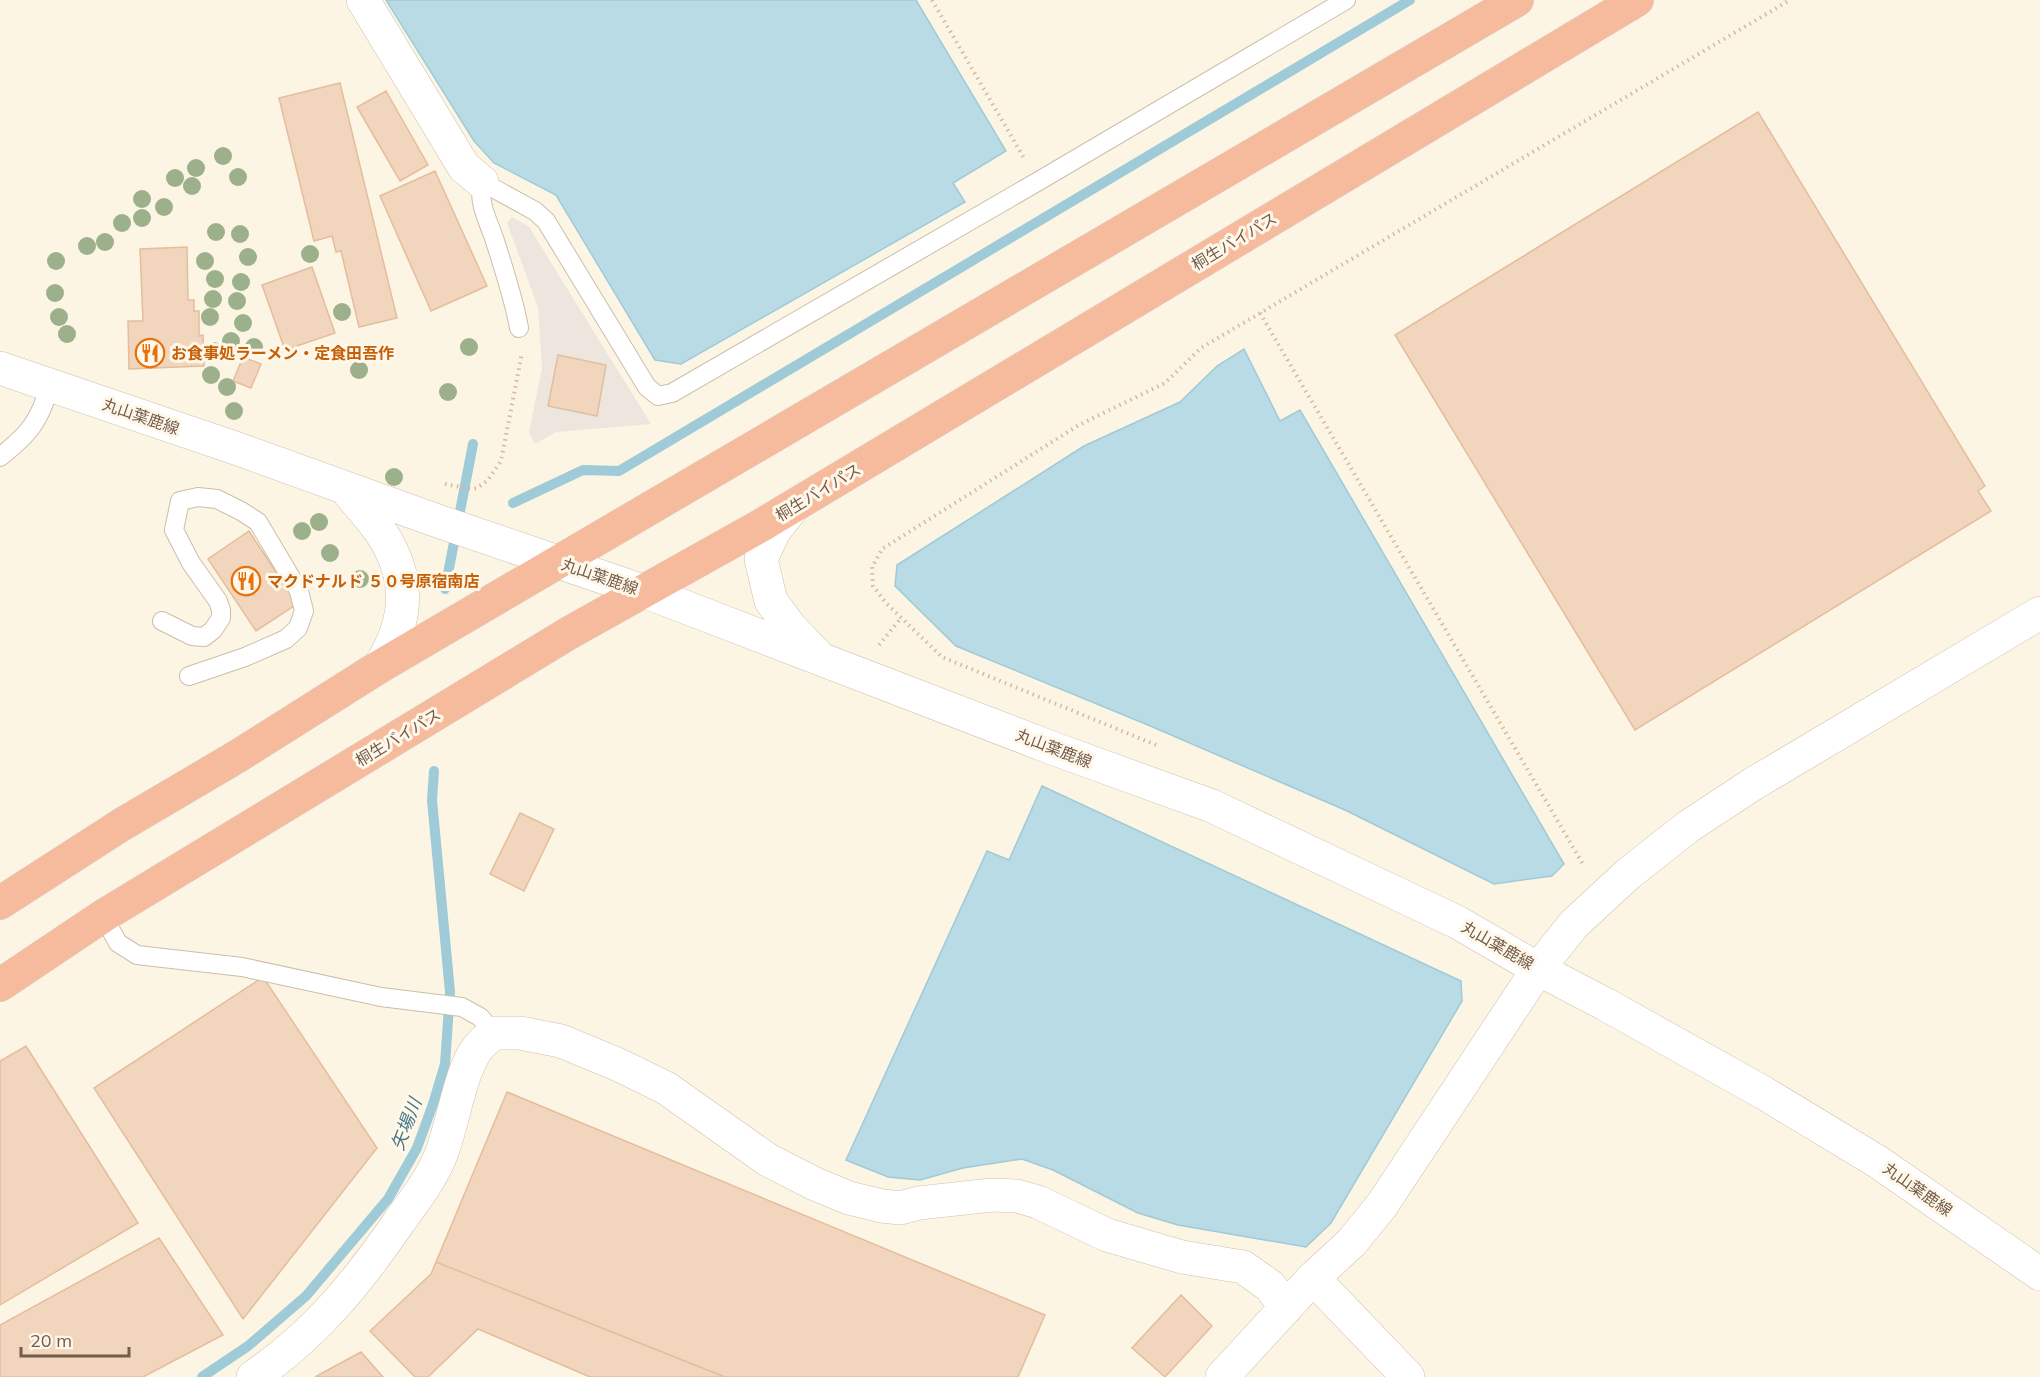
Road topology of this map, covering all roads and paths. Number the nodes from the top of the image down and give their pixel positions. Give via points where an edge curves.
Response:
1 (363, 0) edge
2 (932, 0) edge
3 (1346, 0) edge
4 (1517, 0) edge
5 (1637, 0) edge
6 (1790, 0) edge
7 (482, 182) junction
8 (1037, 182) junction
9 (1260, 313) junction
10 (519, 328) joint
11 (0, 368) edge
12 (50, 386) junction
13 (0, 457) edge
14 (345, 488) junction
15 (793, 507) junction
16 (418, 514) junction
17 (560, 562) junction
18 (646, 592) junction
19 (2040, 613) edge
20 (901, 618) junction
21 (162, 621) dead end
22 (877, 647) dead end
23 (821, 659) junction
24 (379, 666) junction
25 (189, 676) dead end
26 (1161, 748) dead end
27 (1585, 868) dead end
28 (0, 903) edge
29 (103, 916) junction
30 (1538, 969) junction
31 (0, 985) edge
32 (494, 1034) junction
33 (2040, 1274) edge
34 (1313, 1278) junction
35 (1286, 1308) junction
36 (253, 1377) edge
37 (1222, 1377) edge
38 (1408, 1377) edge

1 - 7 street via 464,167
2 - 8 path
3 - 8 lane
4 - 17 highway
5 - 15 highway, 桐生バイパス
6 - 9 path
7 - 8 lane via 535,211 546,222 647,387 658,396 672,393
7 - 10 lane via 483,212
9 - 20 path via 1201,348 1165,383 1079,425 882,549 872,567 873,586
9 - 27 path
10 - 16 path via 523,354 501,462 477,488 434,483
11 - 12 street, 丸山葉鹿線
12 - 13 lane via 36,422 21,441
12 - 14 street, 丸山葉鹿線
14 - 16 street, 丸山葉鹿線
14 - 24 street via 393,552 403,587 399,627 390,652
15 - 18 highway, 桐生バイパス
15 - 23 street via 774,531 761,559 765,584 771,601 791,628
16 - 17 street, 丸山葉鹿線
17 - 18 street, 丸山葉鹿線
17 - 24 highway
18 - 23 street, 丸山葉鹿線
18 - 29 highway, 桐生バイパス via 569,633
19 - 30 street via 1689,826 1628,874 1574,924
20 - 22 path
20 - 26 path via 942,657
21 - 25 lane via 192,636 204,637 221,618 218,601 174,530 180,501 198,497 218,499 258,522 299,591 304,611 298,628 286,639
23 - 30 street, 丸山葉鹿線 via 1212,806 1457,922
24 - 28 highway
29 - 31 highway, 桐生バイパス
29 - 32 lane via 118,943 137,956 242,967 381,997 462,1007 480,1017
30 - 33 street, 丸山葉鹿線 via 1859,1150
30 - 34 street via 1382,1205 1352,1242
32 - 35 street via 520,1033 561,1041 619,1065 666,1088 768,1160 849,1198 900,1208 992,1195 1017,1196 1107,1235 1182,1257 1243,1267 1270,1286
32 - 36 street via 477,1049 440,1157 414,1201 346,1294 313,1331
34 - 35 street
34 - 38 street
35 - 37 street

